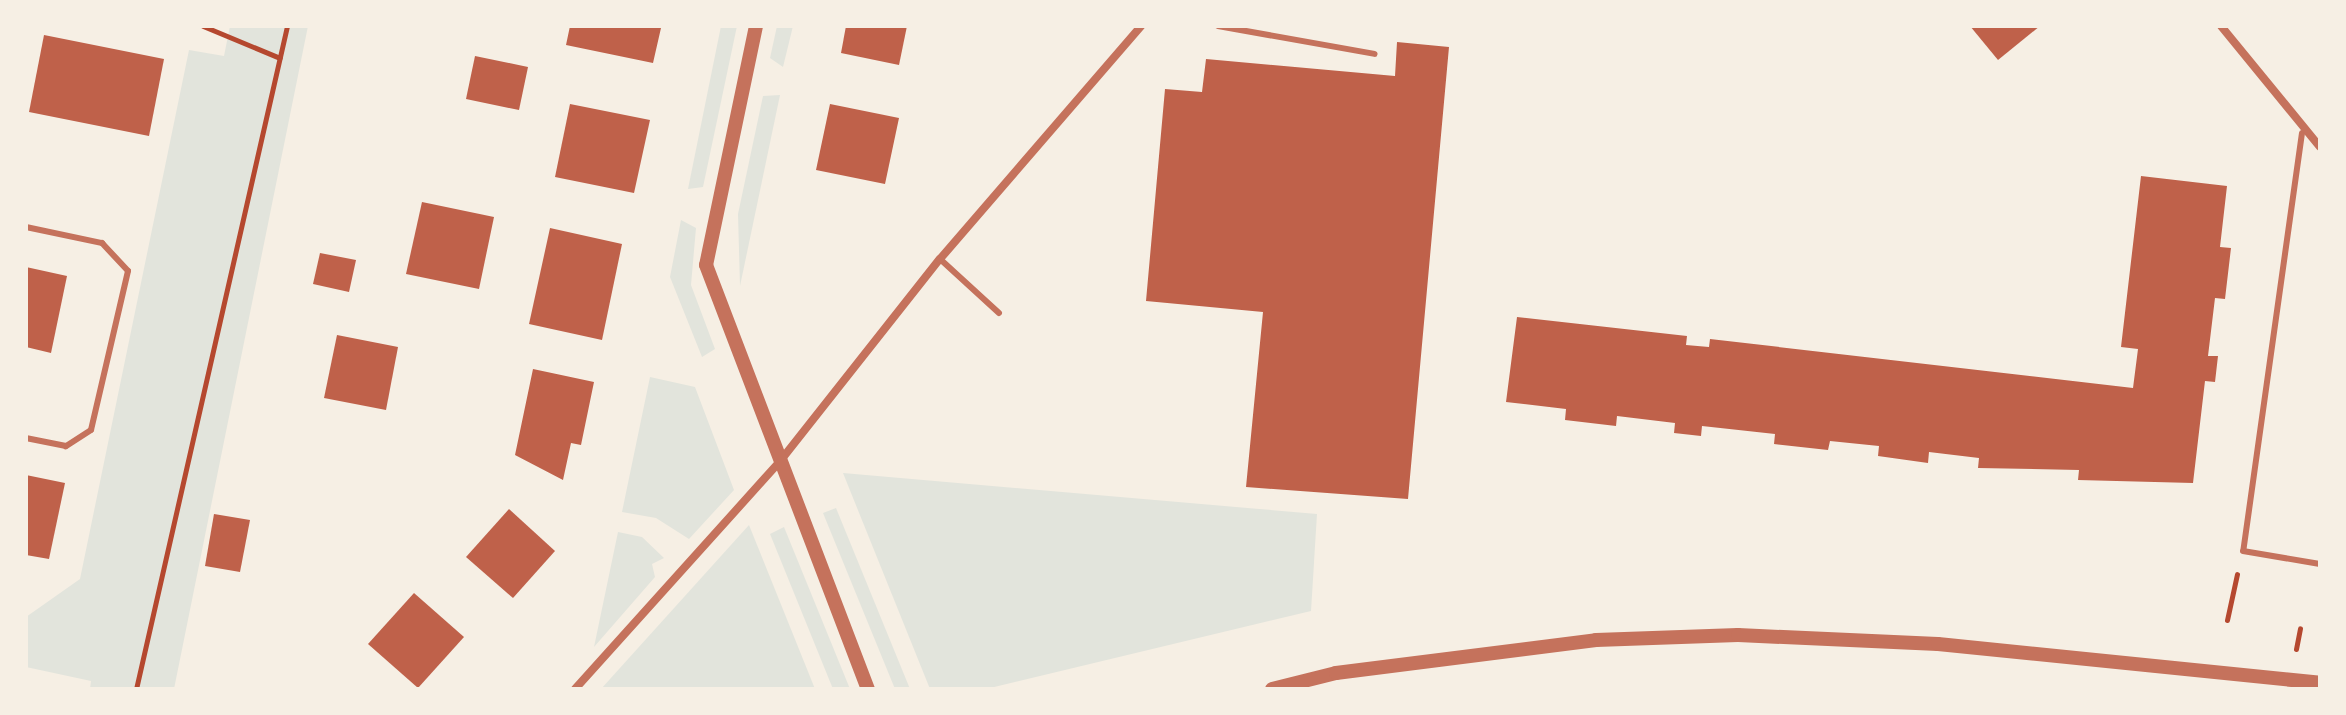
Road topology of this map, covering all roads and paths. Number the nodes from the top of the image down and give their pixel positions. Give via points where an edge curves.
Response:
1 (203, 26) edge
2 (287, 26) edge
3 (756, 26) edge
4 (1141, 26) edge
5 (1218, 26) edge
6 (2221, 26) edge
7 (1375, 54) dead end
8 (280, 58) junction
9 (2302, 133) junction
10 (2320, 147) edge
11 (26, 227) edge
12 (940, 259) junction
13 (999, 313) dead end
14 (26, 438) edge
15 (781, 460) junction
16 (2243, 551) junction
17 (2320, 564) edge
18 (2227, 620) dead end
19 (2320, 683) edge
20 (136, 689) edge
21 (575, 689) edge
22 (868, 689) edge
23 (1272, 689) edge

1 - 8 path
2 - 8 path
3 - 15 street via 706,265
4 - 12 street
5 - 7 lane
6 - 9 street
8 - 20 path
9 - 10 street
9 - 16 lane
11 - 14 lane via 102,243 128,271 91,430 66,446
12 - 13 lane
12 - 15 street
15 - 21 street
15 - 22 street
16 - 17 lane
16 - 18 path
19 - 23 street via 1938,644 1738,635 1596,640 1336,673

